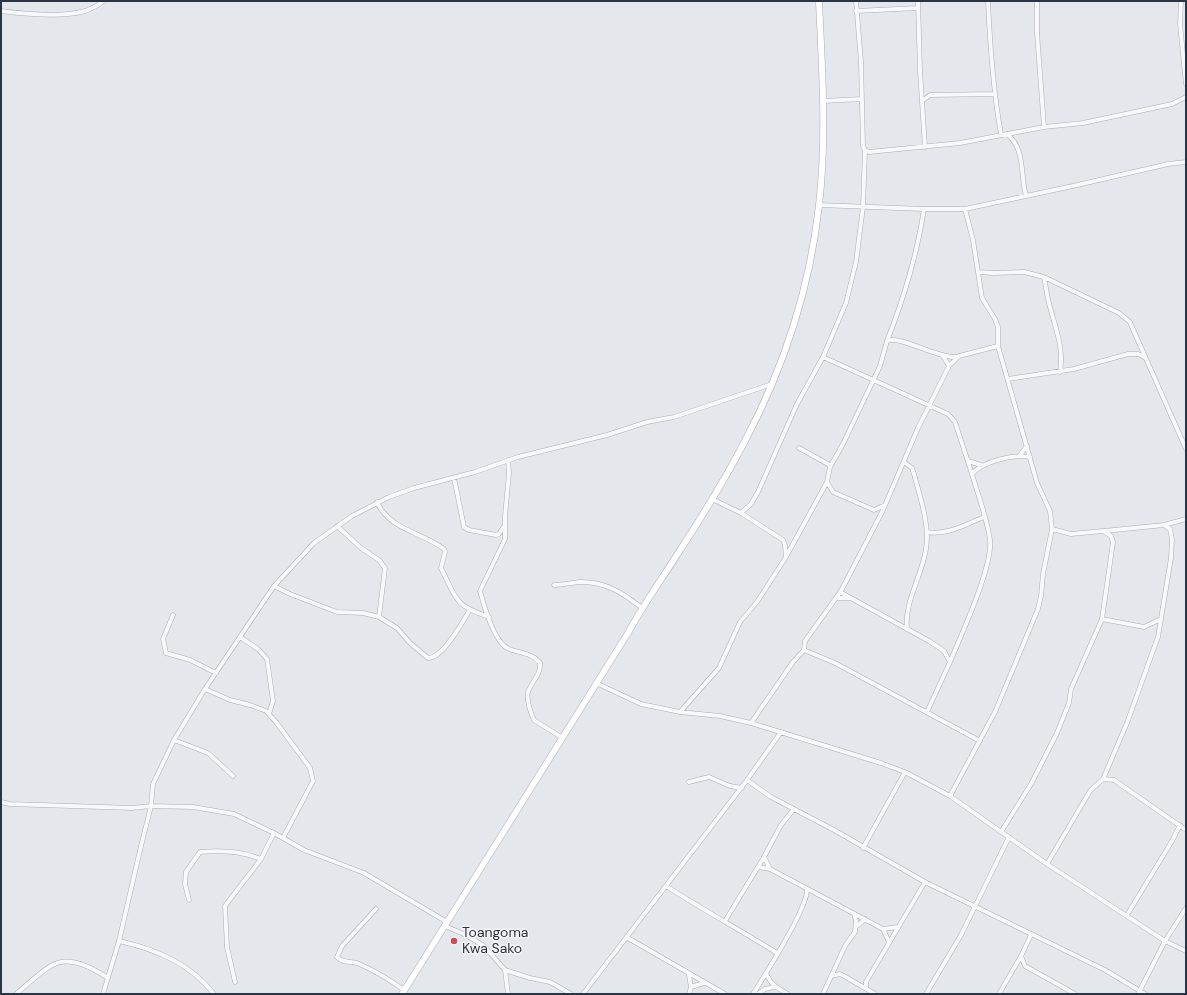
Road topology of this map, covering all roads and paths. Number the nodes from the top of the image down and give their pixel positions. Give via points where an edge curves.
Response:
1 (104, 1) edge
2 (819, 1) edge
3 (856, 1) edge
4 (918, 1) edge
5 (988, 1) edge
6 (1038, 1) edge
7 (1181, 1) edge
8 (918, 8) junction
9 (1, 11) edge
10 (856, 12) junction
11 (1186, 84) edge
12 (921, 90) junction
13 (994, 94) junction
14 (930, 95) junction
15 (1186, 97) edge
16 (862, 99) junction
17 (922, 100) junction
18 (823, 101) junction
19 (1044, 127) junction
20 (1001, 134) junction
21 (1007, 134) junction
22 (925, 147) junction
23 (865, 150) junction
24 (1186, 162) edge
25 (1026, 196) junction
26 (819, 205) junction
27 (863, 207) junction
28 (924, 209) junction
29 (965, 209) junction
30 (979, 272) junction
31 (1044, 276) junction
32 (887, 341) junction
33 (998, 346) junction
34 (943, 356) junction
35 (959, 356) junction
36 (823, 357) junction
37 (1144, 358) junction
38 (949, 366) junction
39 (1060, 372) junction
40 (1008, 379) junction
41 (872, 380) junction
42 (772, 384) junction
43 (929, 405) junction
44 (1027, 446) junction
45 (799, 448) dead end
46 (1186, 449) edge
47 (1020, 455) junction
48 (1030, 456) junction
49 (508, 460) junction
50 (968, 461) junction
51 (904, 462) junction
52 (981, 465) junction
53 (830, 467) junction
54 (972, 474) junction
55 (454, 478) junction
56 (827, 482) junction
57 (712, 499) junction
58 (377, 502) junction
59 (885, 505) junction
60 (742, 513) junction
61 (984, 517) junction
62 (1186, 519) edge
63 (506, 524) junction
64 (1164, 525) junction
65 (337, 526) junction
66 (1052, 529) junction
67 (1103, 531) junction
68 (927, 532) junction
69 (786, 557) junction
70 (554, 585) dead end
71 (274, 586) junction
72 (840, 592) junction
73 (836, 598) junction
74 (851, 598) junction
75 (642, 608) junction
76 (469, 610) junction
77 (173, 615) dead end
78 (379, 616) junction
79 (488, 617) junction
80 (1102, 619) junction
81 (1161, 619) junction
82 (907, 629) junction
83 (240, 637) junction
84 (804, 650) junction
85 (950, 662) junction
86 (216, 673) junction
87 (596, 682) junction
88 (205, 689) junction
89 (680, 712) junction
90 (927, 712) junction
91 (269, 714) junction
92 (751, 723) junction
93 (781, 732) junction
94 (561, 737) junction
95 (174, 740) junction
96 (980, 741) junction
97 (905, 772) junction
98 (232, 776) dead end
99 (1103, 779) junction
100 (747, 780) junction
101 (689, 782) dead end
102 (742, 788) junction
103 (950, 796) junction
104 (1, 802) edge
105 (151, 806) junction
106 (794, 809) junction
107 (1180, 825) junction
108 (1186, 830) edge
109 (1000, 832) junction
110 (274, 833) junction
111 (1009, 837) junction
112 (283, 838) junction
113 (863, 848) junction
114 (764, 857) junction
115 (261, 858) junction
116 (1047, 864) junction
117 (758, 867) junction
118 (770, 869) junction
119 (925, 882) junction
120 (666, 886) junction
121 (807, 890) junction
122 (189, 900) dead end
123 (975, 907) junction
124 (1186, 908) edge
125 (376, 909) dead end
126 (854, 914) junction
127 (1127, 915) junction
128 (865, 920) junction
129 (725, 921) junction
130 (446, 924) junction
131 (856, 927) junction
132 (898, 927) junction
133 (883, 929) junction
134 (1031, 935) junction
135 (628, 938) junction
136 (119, 941) junction
137 (1165, 941) junction
138 (889, 942) junction
139 (1186, 952) edge
140 (777, 954) junction
141 (1021, 956) junction
142 (505, 970) junction
143 (766, 973) junction
144 (689, 975) junction
145 (831, 976) junction
146 (108, 978) junction
147 (235, 982) dead end
148 (704, 983) junction
149 (691, 987) junction
150 (774, 987) junction
151 (866, 988) junction
152 (403, 992) edge
153 (1138, 992) edge
154 (16, 994) edge
155 (103, 994) edge
156 (214, 994) edge
157 (508, 994) edge
158 (571, 994) edge
159 (583, 994) edge
160 (689, 994) edge
161 (725, 994) edge
162 (753, 994) edge
163 (758, 994) edge
164 (788, 994) edge
165 (823, 994) edge
166 (875, 994) edge
167 (926, 994) edge
168 (999, 994) edge
169 (1075, 994) edge
170 (1145, 994) edge

1 - 9 street via 87,11 76,13 34,14
2 - 18 main road
3 - 10 street
4 - 8 street
5 - 13 street
6 - 19 street via 1037,34
7 - 11 street via 1180,24
8 - 10 street
8 - 12 street
10 - 16 street
12 - 14 street
12 - 17 street
13 - 14 street
13 - 20 street
14 - 17 street
15 - 19 street via 1172,104 1083,123
16 - 18 street
16 - 23 street
17 - 22 street
18 - 26 main road
19 - 21 street
20 - 21 street
20 - 22 street
21 - 25 street via 1014,141 1021,160
22 - 23 street via 874,153
23 - 27 street
24 - 25 street
25 - 29 street
26 - 27 street
26 - 42 main road via 811,262 803,295
27 - 28 street
27 - 36 street via 851,286
28 - 29 street
28 - 32 street via 918,248
29 - 30 street
30 - 31 street via 1024,272
30 - 33 street via 982,298 998,327
31 - 37 street via 1119,313 1130,322
31 - 39 street via 1060,341
32 - 34 street via 897,340
32 - 41 street via 880,366
33 - 35 street
33 - 40 street
34 - 35 street
34 - 38 street
35 - 38 street
36 - 41 street
36 - 60 street via 797,404 758,492
37 - 39 street via 1138,354 1128,354
37 - 46 street via 1159,384
38 - 43 street
39 - 40 street
40 - 44 street
41 - 43 street
41 - 53 street
42 - 49 street via 674,417
42 - 57 main road via 745,441
43 - 50 street via 952,418
43 - 51 street
44 - 47 street
44 - 48 street
45 - 53 street via 826,462
47 - 48 street
47 - 52 street
48 - 66 street via 1037,483 1050,511
49 - 55 street
49 - 63 street
50 - 52 street
50 - 54 street
51 - 59 street
51 - 68 street via 912,468 914,474
52 - 54 street
53 - 56 street
54 - 61 street
55 - 58 street via 430,482
55 - 63 street via 464,527 496,535
56 - 59 street via 833,492 868,508 874,510
56 - 69 street
57 - 60 street
57 - 75 main road
58 - 65 street
58 - 76 street via 380,509 394,522 444,549 442,570 455,599
59 - 72 street
60 - 69 street via 782,540
61 - 68 street via 956,528
61 - 85 street via 990,540 988,557
62 - 64 street
63 - 79 street via 503,544 480,591
64 - 67 street
64 - 81 street via 1170,529 1172,538
65 - 71 street via 314,543
65 - 78 street via 379,560 385,568
66 - 67 street via 1071,534
66 - 96 street via 1038,609 995,712
67 - 80 street via 1111,536 1113,542
68 - 82 street via 926,550 906,615
69 - 89 street via 757,602 740,622 719,668
70 - 75 street via 579,582 598,584 618,590
71 - 78 street via 337,612
71 - 83 street
72 - 73 street
72 - 74 street
73 - 74 street
73 - 84 street via 810,632
74 - 82 street
75 - 87 main road
76 - 78 street via 448,644 432,658 421,654 397,628
76 - 79 street
77 - 86 street via 163,639 166,653 190,660
79 - 94 street via 502,644 533,656 540,663 538,675 528,692 532,716 541,725
80 - 81 street via 1144,627
80 - 109 street via 1071,689 1069,703 1057,733 1031,784
81 - 99 street via 1158,637 1127,723
82 - 85 street via 944,651
83 - 86 street
83 - 91 street via 258,649 267,659 273,701
84 - 90 street via 835,663
84 - 92 street
85 - 90 street
86 - 88 street
87 - 89 street via 641,704
87 - 94 main road
88 - 91 street via 230,700 256,706
88 - 95 street
89 - 92 street via 720,716
90 - 96 street
91 - 112 street via 310,768 313,777
92 - 93 street
93 - 97 street via 881,762
93 - 100 street
94 - 130 main road
95 - 98 street via 208,753
95 - 105 street via 153,784
96 - 103 street
97 - 103 street
97 - 113 street
99 - 107 street via 1114,780
99 - 116 street via 1090,791
100 - 102 street
100 - 106 street
101 - 102 street via 710,777 730,786
102 - 120 street
103 - 109 street
104 - 105 street via 132,808
105 - 110 street via 193,807 234,814
105 - 136 street
106 - 113 street
106 - 114 street via 781,825
107 - 108 street
107 - 127 street
109 - 111 street
110 - 112 street
110 - 115 street
111 - 116 street
111 - 123 street
112 - 130 street via 304,850 364,873
113 - 119 street
114 - 117 street
114 - 118 street
115 - 122 street via 227,850 200,852 186,872 184,884
115 - 147 street via 230,897 224,909 227,947
116 - 127 street
117 - 118 street
117 - 129 street
118 - 121 street
119 - 123 street
119 - 132 street
120 - 129 street via 710,915
120 - 135 street
121 - 126 street
121 - 140 street via 805,900
123 - 134 street
123 - 167 street
124 - 137 street
125 - 152 street via 342,946 337,957 367,968
126 - 128 street
126 - 131 street
127 - 137 street
128 - 131 street
128 - 133 street
129 - 140 street
130 - 142 street via 476,940
130 - 152 main road
131 - 145 street
132 - 133 street
132 - 138 street
133 - 138 street
134 - 141 street
134 - 153 street via 1105,970
135 - 144 street
135 - 159 street
136 - 146 street
136 - 156 street via 164,954 190,970
137 - 139 street
137 - 153 street
138 - 151 street via 866,982
140 - 143 street
141 - 168 street
141 - 169 street via 1024,966
142 - 157 street
142 - 158 street via 550,982
143 - 150 street
143 - 162 street
144 - 148 street
144 - 149 street
145 - 151 street via 840,974
145 - 165 street
146 - 154 street via 76,962 54,963
146 - 155 street
148 - 149 street
148 - 161 street
149 - 160 street
150 - 163 street
150 - 164 street
151 - 166 street
153 - 170 street

